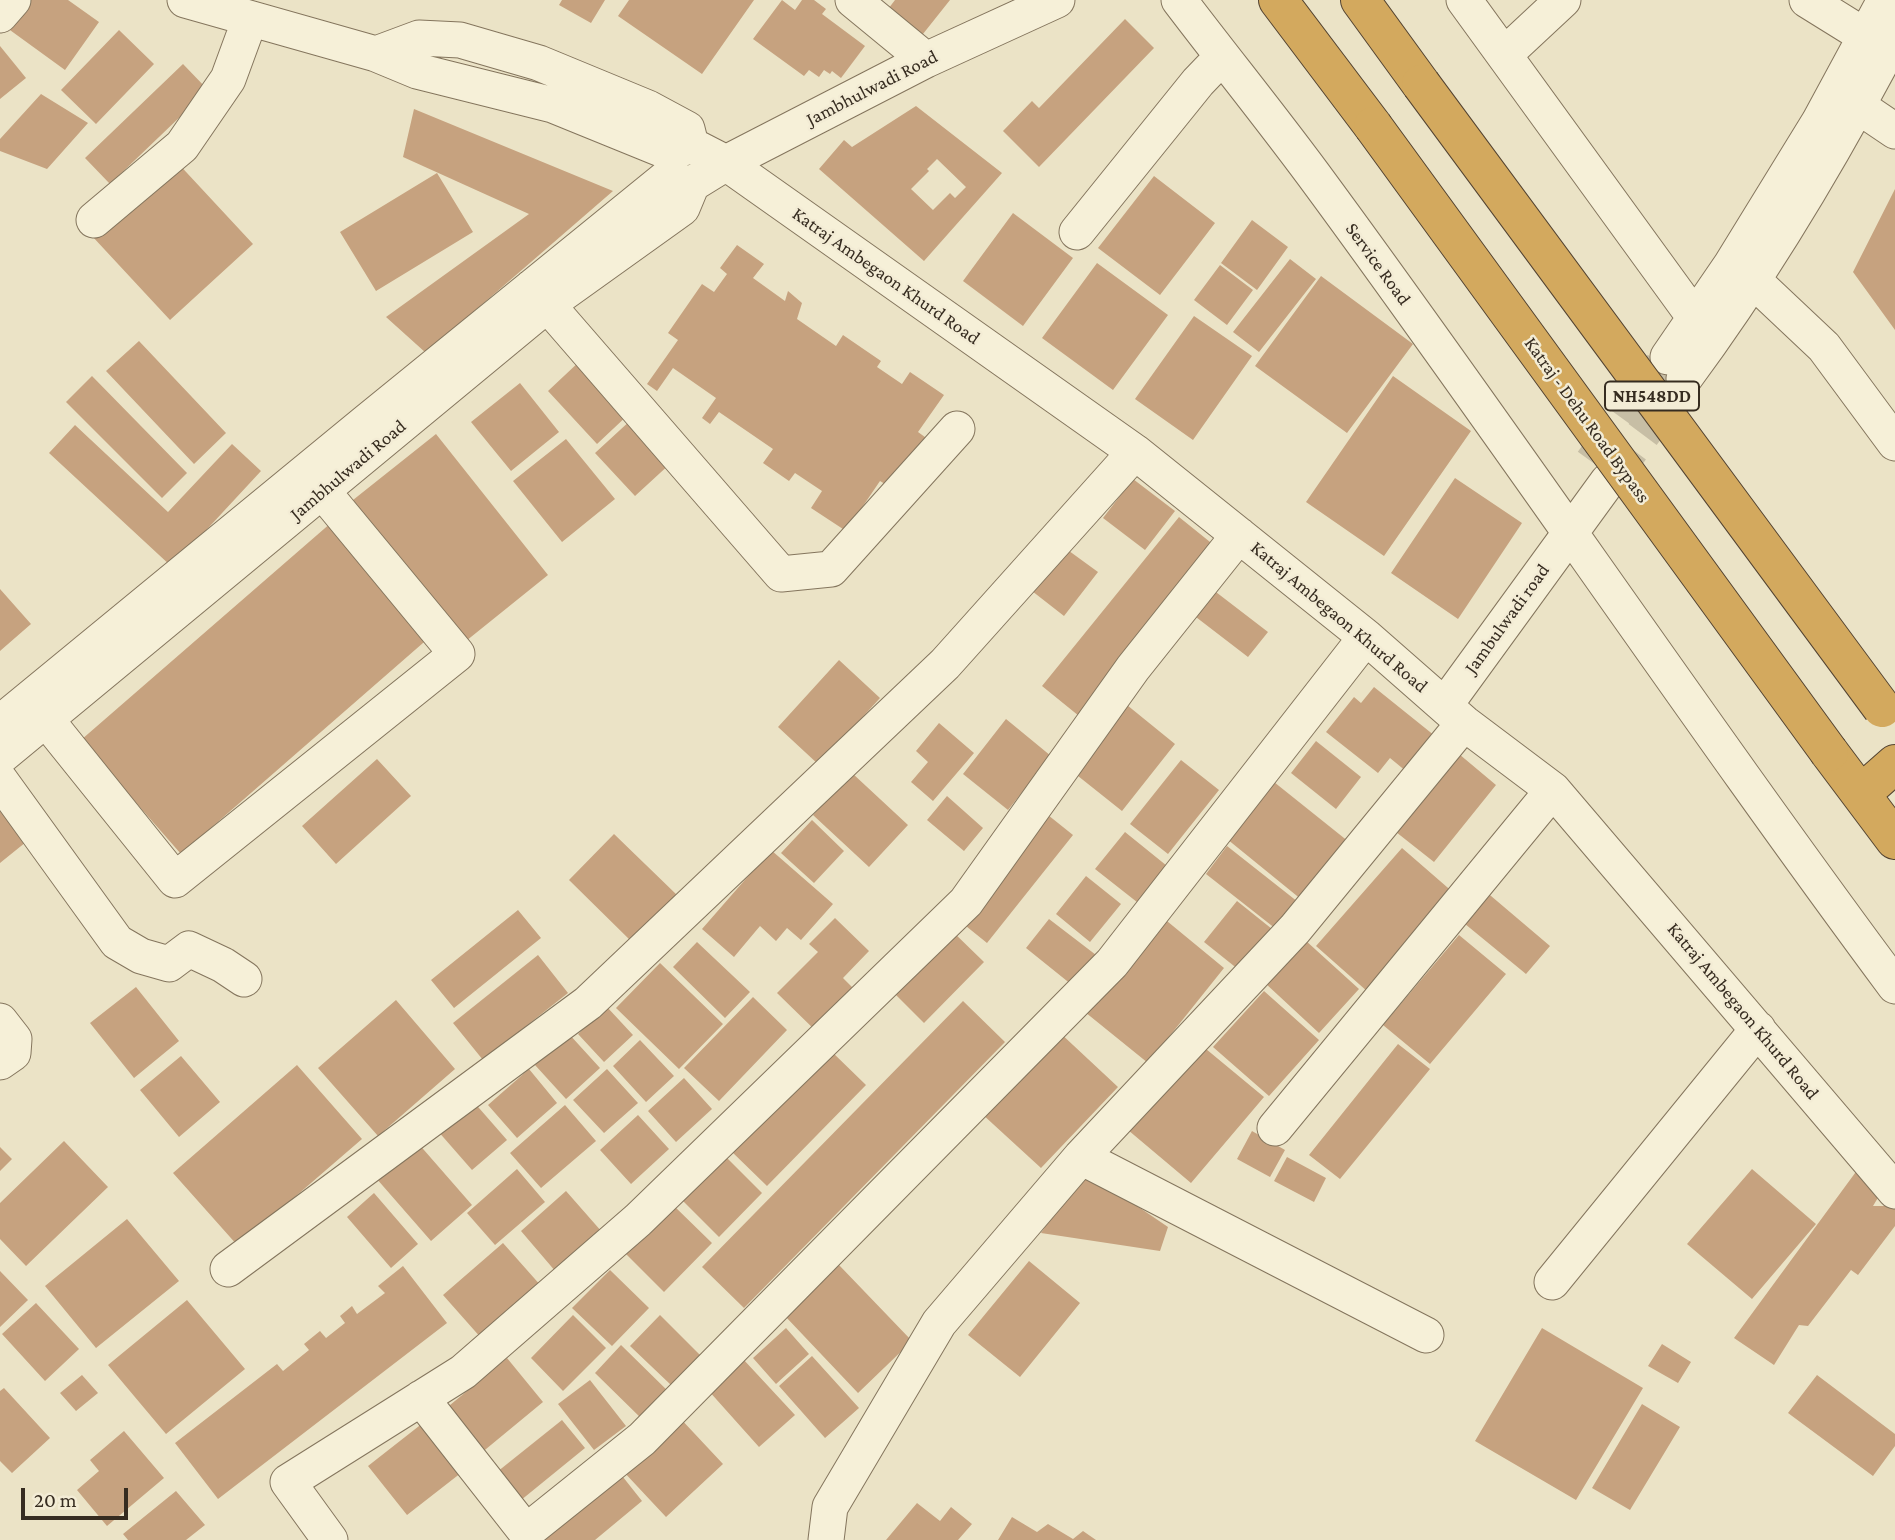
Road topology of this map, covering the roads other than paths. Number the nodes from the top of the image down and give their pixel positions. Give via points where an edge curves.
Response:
1 (13, 0) edge
2 (185, 0) edge
3 (853, 0) edge
4 (1057, 0) edge
5 (1179, 0) edge
6 (1278, 0) edge
7 (1360, 0) edge
8 (1464, 0) edge
9 (1563, 0) edge
10 (1807, 0) edge
11 (1885, 0) edge
12 (0, 15) edge
13 (250, 19) junction
14 (1880, 36) edge
15 (1504, 55) junction
16 (1222, 57) junction
17 (926, 60) junction
18 (1858, 106) junction
19 (1895, 131) edge
20 (726, 163) junction
21 (94, 220) dead end
22 (1077, 232) dead end
23 (1754, 281) junction
24 (540, 296) junction
25 (1695, 318) junction
26 (957, 429) dead end
27 (1895, 443) edge
28 (1135, 452) junction
29 (1600, 471) tunnel mouth
30 (314, 481) junction
31 (1563, 523) junction
32 (1239, 535) junction
33 (1366, 637) junction
34 (38, 709) junction
35 (1454, 714) junction
36 (1889, 717) edge
37 (0, 723) edge
38 (0, 757) edge
39 (1895, 764) edge
40 (0, 780) edge
41 (1553, 790) junction
42 (1861, 794) junction
43 (1895, 841) edge
44 (244, 979) dead end
45 (1895, 986) edge
46 (0, 1021) edge
47 (1758, 1029) junction
48 (0, 1062) edge
49 (1275, 1128) dead end
50 (1081, 1157) junction
51 (1895, 1191) edge
52 (228, 1269) dead end
53 (1552, 1282) dead end
54 (1426, 1335) dead end
55 (421, 1398) junction
56 (529, 1536) edge
57 (330, 1540) edge
58 (826, 1540) edge

1 - 12 street
2 - 13 street, Katraj Ambegaon Khurd Road
3 - 17 street
4 - 17 street, Jambhulwadi Road
5 - 16 street, Service Road
6 - 42 highway, Katraj - Dehu Road Bypass / NH548DD, bridge
7 - 36 highway, NH548DD, bridge
8 - 15 street
9 - 15 street
10 - 14 street
11 - 14 street
13 - 20 street, Katraj Ambegaon Khurd Road via 376,54 418,71 553,105 671,153 691,145
13 - 21 street via 228,79 182,146
14 - 18 street
14 - 25 street via 1819,122
15 - 25 street
16 - 22 street
16 - 31 street, Service Road via 1328,194
17 - 20 street, Jambhulwadi Road
18 - 19 street
18 - 23 street
20 - 24 street, Jambhulwadi Road via 692,184 665,179
20 - 28 street, Katraj Ambegaon Khurd Road
23 - 25 street via 1676,368
23 - 27 street via 1824,347
24 - 26 street via 781,574 831,569
24 - 30 street, Jambhulwadi Road
28 - 32 street, Katraj Ambegaon Khurd Road
28 - 52 street via 944,664 588,1003
29 - 31 street, Jambulwadi road
30 - 34 street, Jambhulwadi Road
30 - 34 street via 457,654 175,880
31 - 35 street, Jambulwadi road
31 - 45 street, Service Road
32 - 33 street, Katraj Ambegaon Khurd Road
32 - 55 street via 1133,668 966,902 638,1220 463,1371
33 - 35 street, Katraj Ambegaon Khurd Road
33 - 56 street via 1112,963 642,1439
34 - 37 street, Jambhulwadi Road
34 - 38 street, Jambhulwadi Road
35 - 41 street, Katraj Ambegaon Khurd Road
35 - 50 street, Jambulwadi road via 1295,929
39 - 42 highway
40 - 44 street via 117,942 141,956 169,964 189,949
41 - 47 street, Katraj Ambegaon Khurd Road
41 - 49 street
42 - 43 highway, Katraj - Dehu Road Bypass / NH548DD
46 - 48 street via 14,1039 13,1053
47 - 51 street, Katraj Ambegaon Khurd Road
47 - 53 street
50 - 54 street
50 - 58 street, Jambulwadi road via 939,1323 830,1507
55 - 56 street
55 - 57 street via 288,1482

